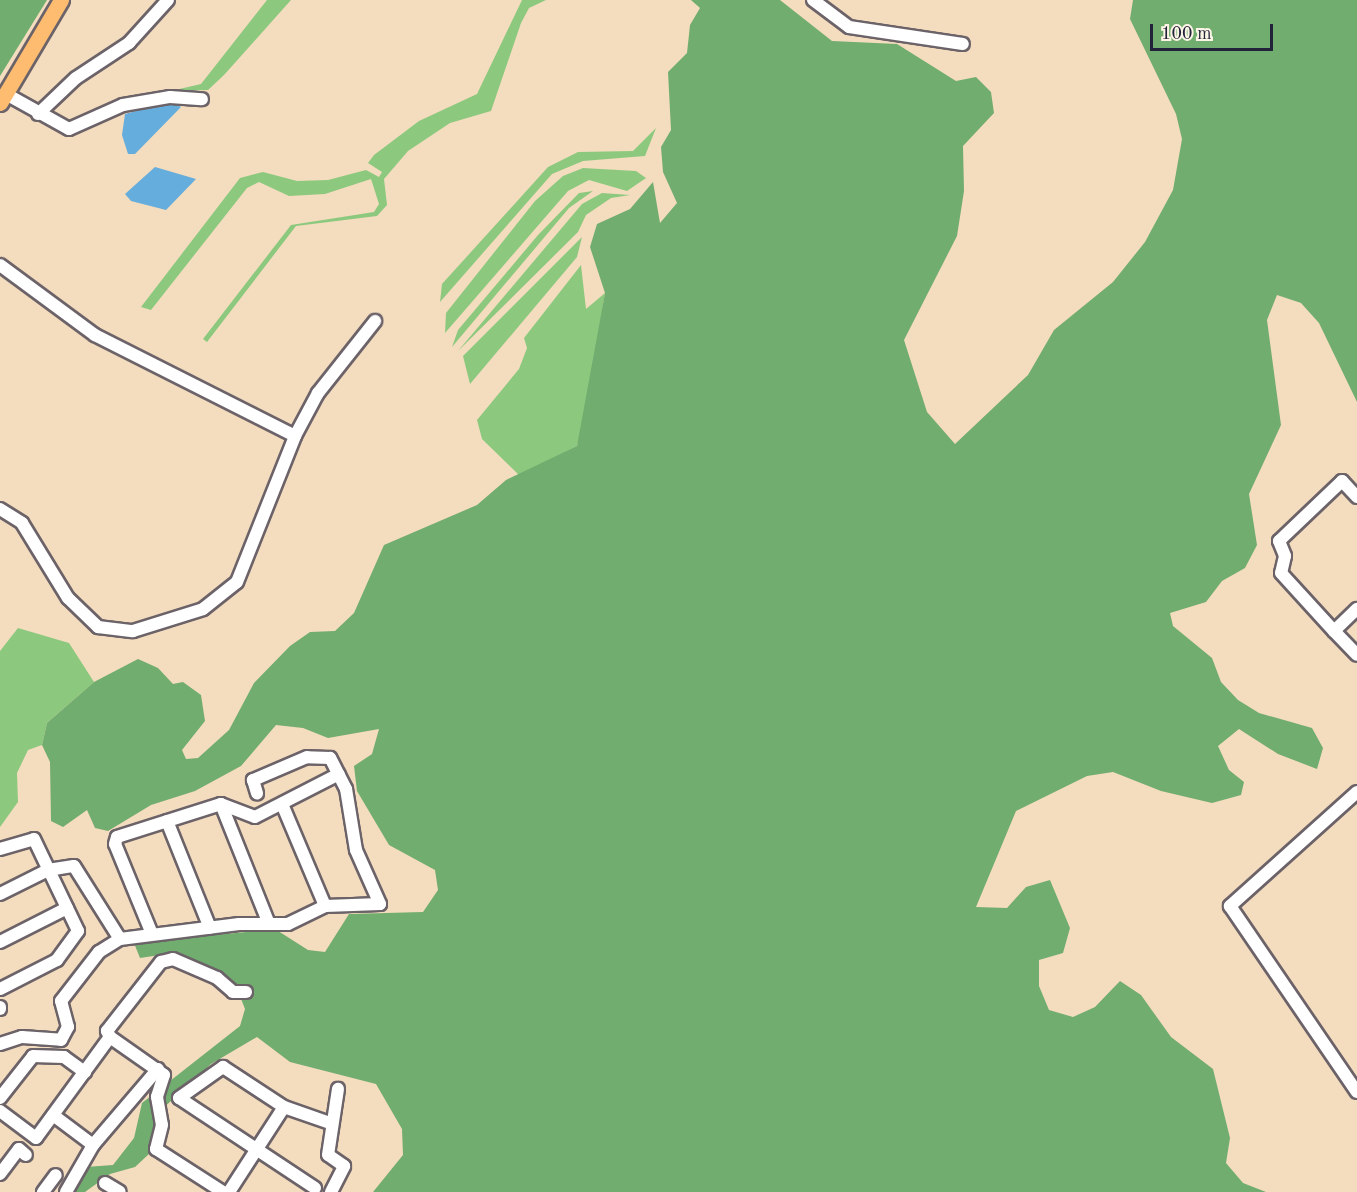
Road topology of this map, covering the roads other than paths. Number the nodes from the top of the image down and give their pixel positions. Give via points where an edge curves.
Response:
1 (61, 0) edge
2 (168, 0) edge
3 (813, 0) edge
4 (963, 44) dead end
5 (3, 98) edge
6 (202, 99) dead end
7 (38, 114) junction
8 (0, 266) edge
9 (375, 321) dead end
10 (295, 436) junction
11 (1357, 497) edge
12 (0, 509) edge
13 (1357, 609) edge
14 (1334, 631) junction
15 (1357, 655) edge
16 (339, 774) junction
17 (1357, 792) edge
18 (257, 793) dead end
19 (220, 804) junction
20 (282, 804) junction
21 (167, 821) junction
22 (0, 849) edge
23 (48, 870) junction
24 (0, 894) edge
25 (325, 906) junction
26 (68, 908) junction
27 (269, 924) junction
28 (210, 928) junction
29 (152, 934) junction
30 (120, 939) junction
31 (0, 942) edge
32 (0, 989) edge
33 (246, 992) dead end
34 (110, 1037) junction
35 (0, 1044) edge
36 (158, 1069) junction
37 (85, 1072) junction
38 (338, 1089) dead end
39 (1357, 1092) edge
40 (0, 1098) edge
41 (284, 1107) junction
42 (0, 1112) edge
43 (53, 1115) junction
44 (330, 1123) junction
45 (93, 1145) junction
46 (257, 1150) junction
47 (26, 1155) dead end
48 (0, 1174) edge
49 (56, 1175) dead end
50 (105, 1182) dead end
51 (315, 1188) dead end
52 (43, 1192) edge
53 (66, 1192) edge
54 (120, 1192) edge
55 (223, 1192) edge
56 (229, 1192) edge
57 (331, 1192) edge

1 - 5 main road
2 - 7 street via 129,44 76,78
3 - 4 street via 849,27
5 - 7 street
6 - 7 street via 170,97 123,105 75,129
8 - 10 street via 95,335
9 - 10 street via 324,384
10 - 12 street via 237,582 203,609 133,631 114,631 85,618 32,536
11 - 14 street via 1342,481 1279,541 1285,556 1281,573
13 - 14 street
14 - 15 street
16 - 18 street via 330,758 306,757 253,780
16 - 20 street
16 - 25 street via 356,850 380,904
17 - 39 street via 1230,906
19 - 20 street via 255,817
19 - 21 street
19 - 27 street
20 - 25 street
21 - 28 street
21 - 29 street via 117,837 115,844
22 - 23 street via 34,839
23 - 24 street
23 - 26 street
23 - 30 street via 74,866
25 - 27 street via 288,924
26 - 31 street
26 - 32 street via 78,931 57,960
27 - 28 street
28 - 29 street
29 - 30 street
30 - 35 street via 99,952 61,1001 68,1027 61,1040 22,1037
33 - 34 street via 233,992 217,978 173,959 161,962 107,1031
34 - 36 street
34 - 37 street
36 - 45 street
36 - 55 street via 164,1075 157,1096 162,1125 156,1149
37 - 40 street via 64,1057 33,1056
37 - 43 street
38 - 44 street
41 - 44 street
41 - 46 street
41 - 46 street via 223,1067 182,1093 179,1098
42 - 43 street via 40,1142
43 - 45 street
44 - 57 street via 328,1155 344,1166
45 - 53 street
46 - 51 street
46 - 56 street
47 - 48 street via 19,1149
49 - 52 street
50 - 54 street

